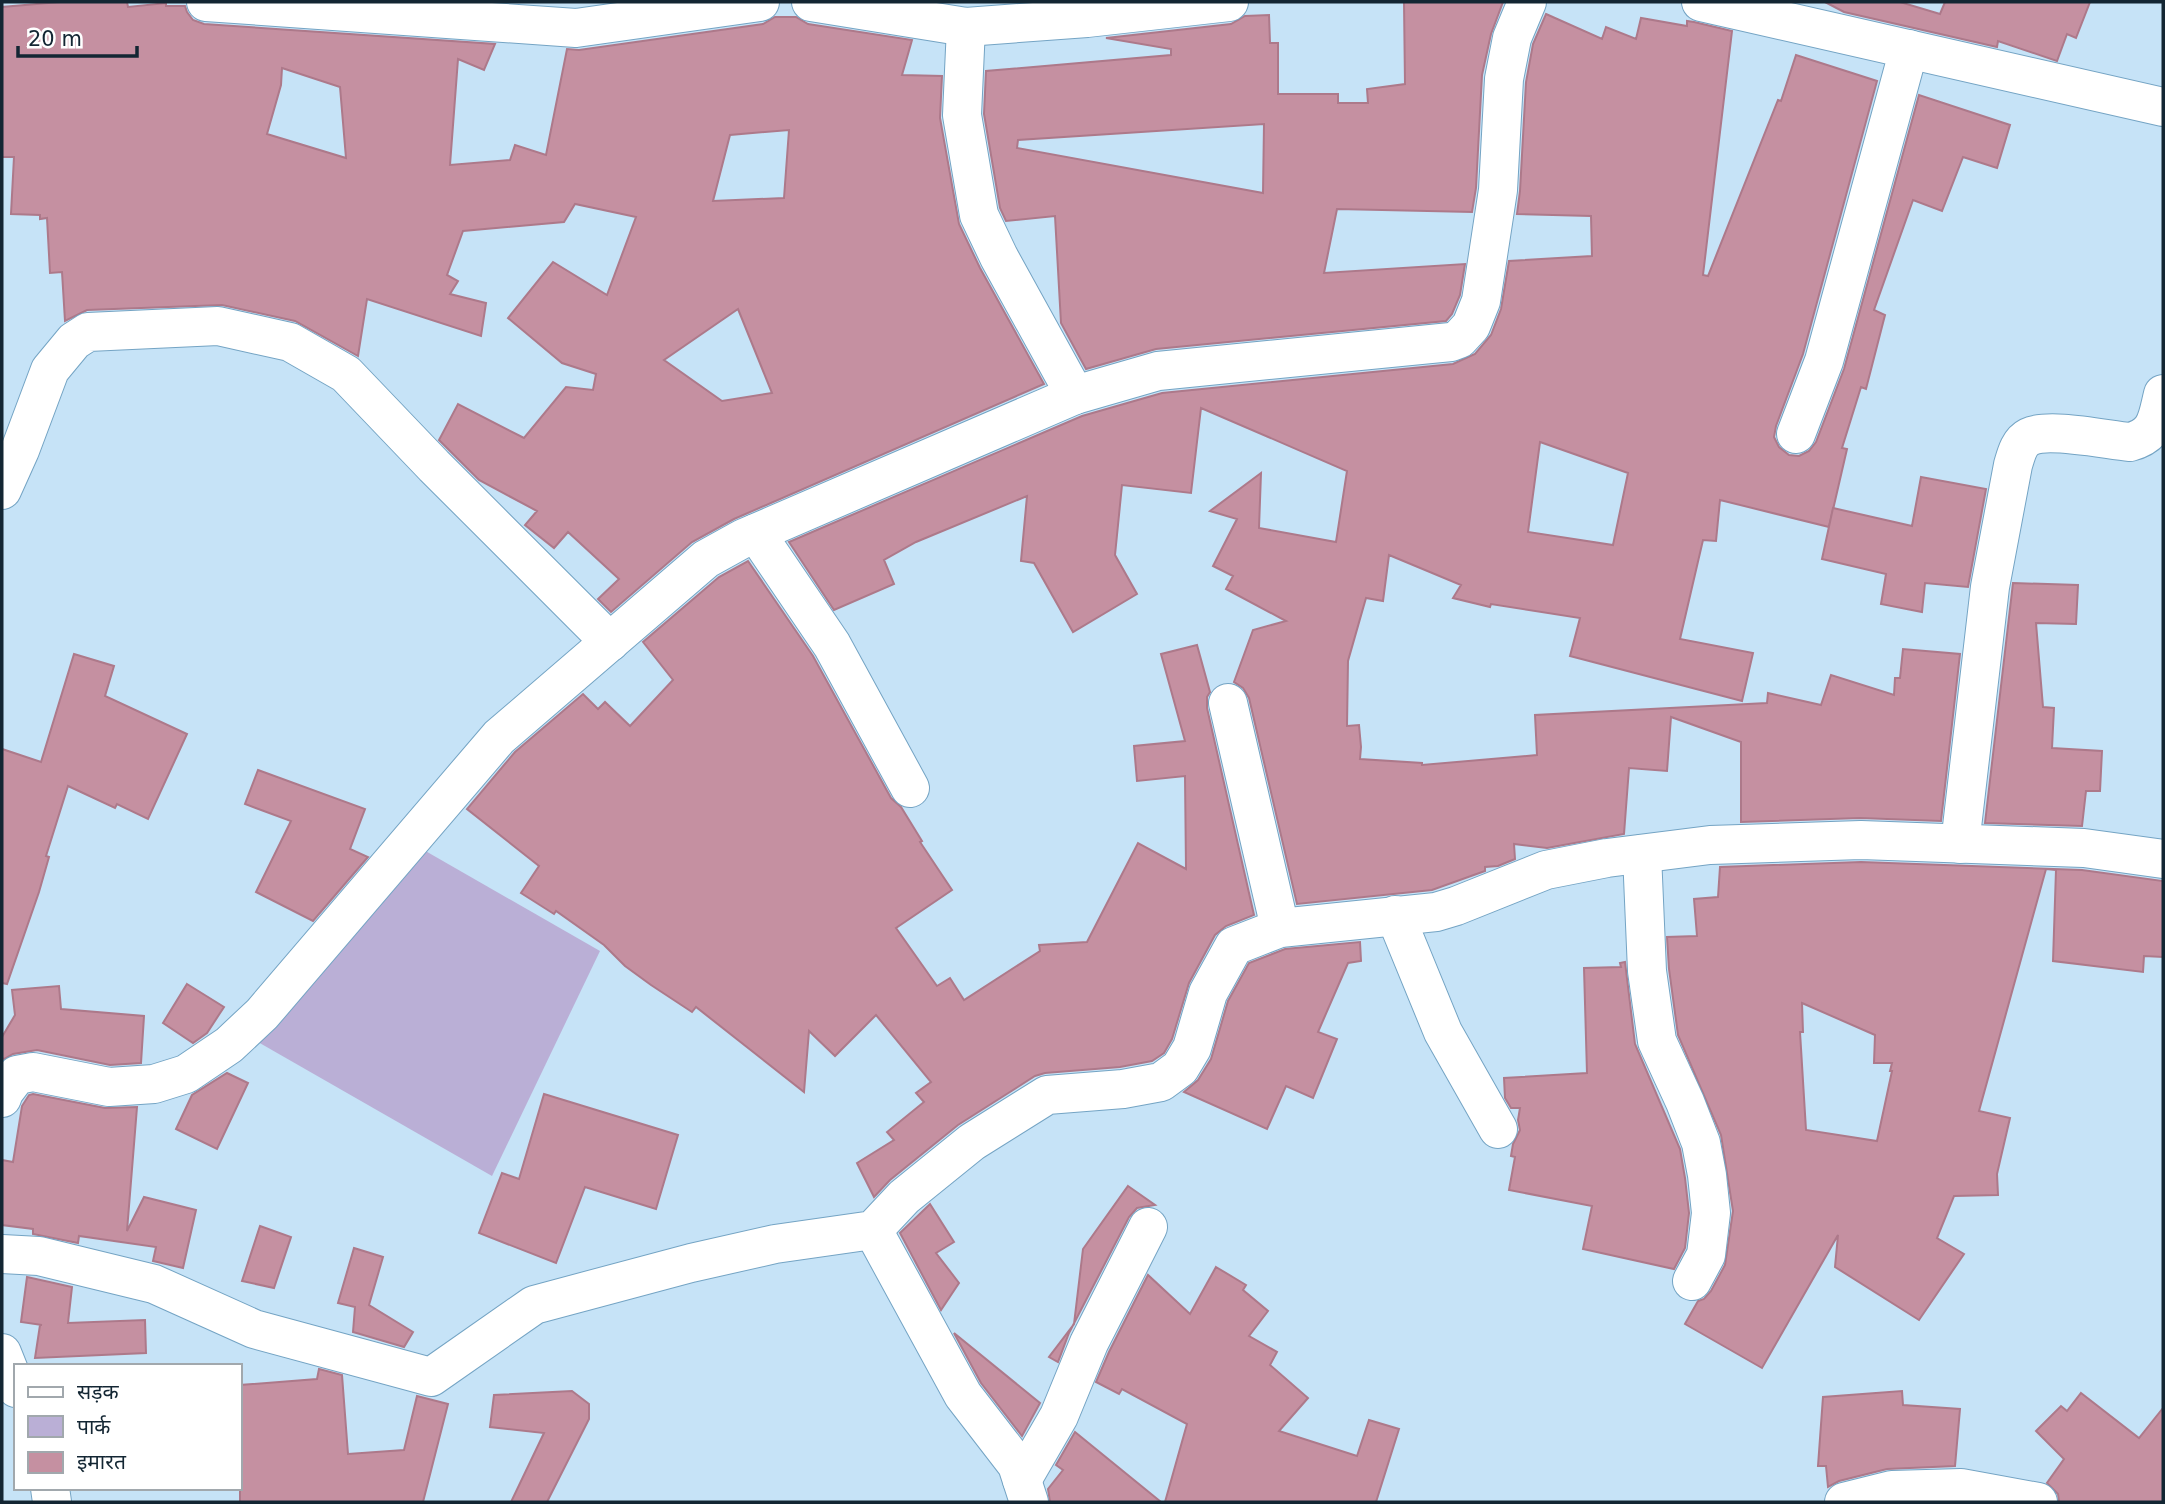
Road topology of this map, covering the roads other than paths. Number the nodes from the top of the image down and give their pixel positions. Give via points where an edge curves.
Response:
1 (206, 2) edge
2 (760, 2) edge
3 (811, 2) edge
4 (1229, 2) edge
5 (1527, 2) edge
6 (1701, 2) edge
7 (696, 6) edge
8 (966, 27) junction
9 (1909, 49) junction
10 (2163, 107) edge
11 (2163, 394) edge
12 (1075, 395) junction
13 (1796, 434) dead end
14 (2, 490) edge
15 (756, 533) junction
16 (610, 642) junction
17 (1228, 704) dead end
18 (910, 788) dead end
19 (1959, 844) junction
20 (1642, 854) junction
21 (2163, 859) edge
22 (1395, 915) junction
23 (1280, 928) junction
24 (2, 1098) edge
25 (1498, 1129) dead end
26 (1148, 1227) dead end
27 (873, 1230) junction
28 (2, 1254) edge
29 (1692, 1281) dead end
30 (2, 1353) edge
31 (14, 1383) edge
32 (1026, 1491) edge
33 (1844, 1502) edge
34 (2038, 1502) edge

1 - 7 street via 576,28
2 - 7 street
3 - 8 street
4 - 8 street
5 - 12 street via 1504,79 1498,190 1482,301 1471,326 1459,339 1158,371
6 - 9 street
8 - 12 street via 962,115 979,215
9 - 10 street
9 - 13 street via 1825,361
11 - 19 street via 2157,418 2143,439 2130,442 2043,432 2019,447 1990,587
12 - 15 street
14 - 16 street via 50,370 74,341 88,332 218,326 289,342 346,374
15 - 16 street via 706,559
15 - 18 street via 832,645
16 - 24 street via 499,737 262,1014 229,1045 186,1074 154,1084 109,1087 33,1072 17,1075
17 - 23 street
19 - 20 street via 1710,845
19 - 21 street via 2084,848
20 - 22 street via 1546,870 1436,912
20 - 29 street via 1647,971 1657,1041 1701,1143 1707,1175 1711,1213 1706,1255
22 - 23 street
22 - 25 street via 1443,1032
23 - 27 street via 1234,946 1208,993 1192,1048 1180,1068 1161,1082 1047,1094 972,1142 904,1197
26 - 32 street via 1089,1343
27 - 28 street via 775,1244 534,1305 431,1377 254,1329 154,1284 39,1256
27 - 32 street via 963,1395 1017,1465
30 - 31 street
33 - 34 street via 1892,1490 1961,1489

